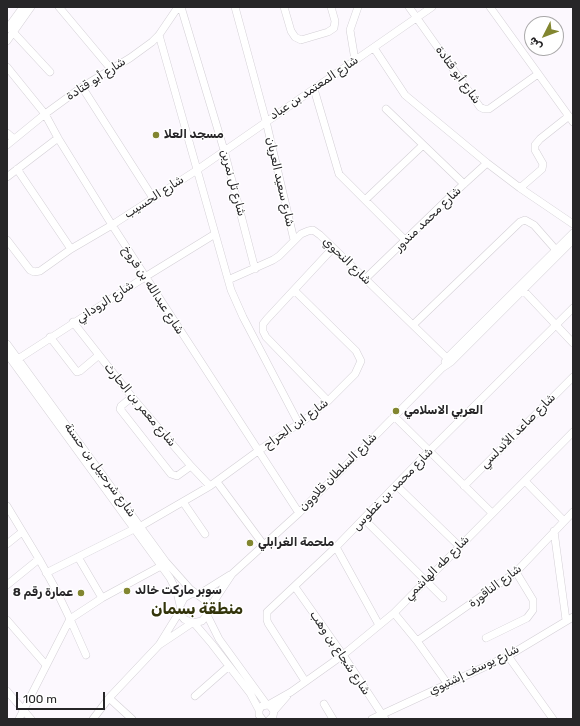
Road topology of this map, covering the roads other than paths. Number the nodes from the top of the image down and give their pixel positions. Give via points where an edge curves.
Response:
1 (23, 7) edge
2 (31, 7) edge
3 (59, 7) edge
4 (178, 7) edge
5 (181, 7) edge
6 (235, 7) edge
7 (284, 7) edge
8 (331, 7) edge
9 (358, 7) edge
10 (409, 7) edge
11 (432, 7) edge
12 (490, 7) edge
13 (416, 18) junction
14 (10, 30) edge
15 (159, 35) junction
16 (7, 41) edge
17 (374, 48) junction
18 (356, 60) junction
19 (7, 67) edge
20 (111, 69) junction
21 (50, 72) dead end
22 (538, 74) junction
23 (82, 87) junction
24 (314, 89) junction
25 (386, 109) dead end
26 (45, 114) junction
27 (571, 119) edge
28 (266, 121) junction
29 (7, 133) edge
30 (58, 138) junction
31 (14, 139) junction
32 (7, 145) edge
33 (423, 145) junction
34 (224, 150) junction
35 (488, 163) junction
36 (17, 168) junction
37 (197, 170) junction
38 (7, 177) edge
39 (464, 184) junction
40 (520, 188) junction
41 (153, 198) junction
42 (365, 200) junction
43 (573, 224) edge
44 (112, 225) junction
45 (573, 233) edge
46 (215, 234) junction
47 (7, 240) edge
48 (294, 240) junction
49 (405, 240) junction
50 (573, 240) edge
51 (333, 248) junction
52 (71, 249) junction
53 (556, 250) junction
54 (255, 268) junction
55 (145, 276) junction
56 (365, 279) junction
57 (228, 280) junction
58 (294, 290) junction
59 (524, 291) junction
60 (573, 308) edge
61 (73, 322) junction
62 (414, 324) junction
63 (557, 324) junction
64 (50, 337) junction
65 (573, 343) edge
66 (7, 344) edge
67 (7, 354) edge
68 (99, 355) junction
69 (18, 359) junction
70 (449, 360) junction
71 (573, 377) edge
72 (132, 397) junction
73 (328, 402) junction
74 (394, 416) junction
75 (299, 424) junction
76 (573, 432) edge
77 (258, 451) junction
78 (429, 451) junction
79 (191, 466) junction
80 (525, 481) junction
81 (213, 484) junction
82 (396, 485) junction
83 (464, 486) junction
84 (184, 502) junction
85 (7, 506) edge
86 (298, 513) junction
87 (492, 513) junction
88 (572, 514) edge
89 (364, 519) junction
90 (564, 521) junction
91 (141, 526) junction
92 (134, 529) junction
93 (554, 531) junction
94 (22, 532) junction
95 (205, 534) dead end
96 (7, 544) edge
97 (264, 544) junction
98 (459, 546) junction
99 (336, 547) junction
100 (78, 557) junction
101 (39, 559) junction
102 (161, 566) junction
103 (516, 572) junction
104 (46, 573) junction
105 (232, 574) junction
106 (426, 580) junction
107 (7, 585) edge
108 (295, 587) junction
109 (197, 594) junction
110 (102, 598) junction
111 (443, 598) dead end
112 (180, 609) junction
113 (207, 612) junction
114 (394, 613) junction
115 (573, 617) edge
116 (70, 619) junction
117 (7, 620) edge
118 (566, 620) junction
119 (193, 623) junction
120 (380, 625) junction
121 (486, 638) dead end
122 (417, 641) junction
123 (159, 645) junction
124 (86, 655) dead end
125 (343, 656) junction
126 (508, 656) junction
127 (46, 665) junction
128 (229, 666) junction
129 (305, 681) junction
130 (447, 683) junction
131 (7, 691) edge
132 (291, 692) junction
133 (195, 696) dead end
134 (109, 698) junction
135 (324, 704) dead end
136 (267, 705) junction
137 (23, 711) junction
138 (260, 714) edge
139 (273, 716) edge
140 (384, 717) edge
141 (19, 719) edge
142 (31, 719) edge
143 (93, 719) edge
144 (132, 719) edge
145 (254, 719) edge
146 (333, 719) edge
147 (372, 719) edge
148 (552, 719) edge

1 - 14 street
2 - 14 street
3 - 20 street
4 - 15 street, شارع أبو قتادة
5 - 34 street, شارع تل نمرين
6 - 28 street, شارع سعيد العريان
7 - 8 street via 291,31 301,40 334,28
9 - 18 street via 350,30
10 - 13 street, شارع أبو قتادة
11 - 13 street, شارع المعتمد بن عباد
12 - 22 street
13 - 17 street, شارع المعتمد بن عباد
13 - 22 street, شارع أبو قتادة via 484,109 489,109
14 - 16 street
14 - 21 street
15 - 20 street, شارع أبو قتادة
15 - 37 street
17 - 18 street, شارع المعتمد بن عباد
17 - 35 street via 401,91
18 - 24 street, شارع المعتمد بن عباد
19 - 26 street, شارع عبدالله بن فروخ
20 - 23 street, شارع أبو قتادة
22 - 27 street
23 - 26 street, شارع أبو قتادة
23 - 41 street
24 - 28 street, شارع المعتمد بن عباد
24 - 42 street via 339,174
25 - 33 street, شارع محمد مندور
26 - 30 street, شارع عبدالله بن فروخ
26 - 31 street, شارع أبو قتادة
27 - 40 street via 535,145 543,164 542,169
28 - 34 street, شارع المعتمد بن عباد
28 - 48 street, شارع سعيد العريان
29 - 31 street
30 - 36 street
30 - 44 street, شارع عبدالله بن فروخ
31 - 32 street, شارع أبو قتادة
33 - 39 street, شارع محمد مندور
33 - 42 street
34 - 37 street, شارع المعتمد بن عباد
34 - 54 street, شارع تل نمرين
35 - 39 street
35 - 40 street
36 - 38 street
36 - 52 street
37 - 41 street, شارع الحسيب
37 - 46 street
39 - 49 street, شارع محمد مندور
40 - 43 street
41 - 44 street, شارع الحسيب
42 - 49 street
44 - 52 street, شارع الحسيب
44 - 55 street, شارع عبدالله بن فروخ
45 - 53 street, شارع السلطان قلاوون
46 - 55 street, شارع الروداني
46 - 57 street
47 - 52 street, شارع الحسيب via 34,272 40,271
48 - 51 street, شارع النحوي via 301,234 313,230
48 - 54 street, شارع النحوي via 279,256
49 - 56 street, شارع محمد مندور
50 - 59 street, شارع السلطان قلاوون
51 - 56 street, شارع النحوي
51 - 58 street
53 - 62 street via 534,224 525,220 520,222
53 - 70 street, شارع السلطان قلاوون
54 - 57 street, شارع النحوي
55 - 61 street, شارع الروداني
55 - 77 street, شارع عبدالله بن فروخ
56 - 62 street, شارع النحوي
57 - 75 street via 234,299
58 - 73 street via 263,324 263,331 272,344
58 - 73 street, شارع ابن الجراح via 356,350 361,361 355,374
59 - 63 street
59 - 70 street, شارع السلطان قلاوون
60 - 63 street, شارع محمد بن غطوس
61 - 64 street, شارع الروداني
61 - 68 street, شارع معمر بن الحارث
62 - 70 street, شارع النحوي
63 - 65 street
63 - 78 street, شارع محمد بن غطوس
64 - 68 street via 77,372
64 - 69 street, شارع الروداني
66 - 69 street, شارع شرحبيل بن حسنة
67 - 92 street, شارع شرحبيل بن حسنة
68 - 72 street, شارع معمر بن الحارث
69 - 91 street, شارع شرحبيل بن حسنة
70 - 74 street, شارع السلطان قلاوون
71 - 83 street, شارع صاعد الأندلسي
72 - 79 street, شارع معمر بن الحارث
72 - 79 street via 120,409 171,474 177,476
73 - 75 street, شارع ابن الجراح
74 - 78 street
74 - 86 street, شارع السلطان قلاوون
75 - 77 street, شارع ابن الجراح
76 - 80 street, شارع طه الهاشمي
77 - 81 street, شارع ابن الجراح
77 - 86 street, شارع عبدالله بن فروخ
78 - 82 street, شارع محمد بن غطوس
78 - 83 street
79 - 81 street, شارع معمر بن الحارث
80 - 87 street, شارع طه الهاشمي
80 - 90 street
81 - 84 street, شارع ابن الجراح
81 - 97 street, شارع معمر بن الحارث
82 - 89 street, شارع محمد بن غطوس
82 - 98 street
83 - 87 street
84 - 91 street, شارع ابن الجراح
84 - 95 street
85 - 94 street
86 - 97 street, شارع السلطان قلاوون
87 - 98 street, شارع طه الهاشمي
88 - 90 street, شارع الناقورة
89 - 99 street, شارع محمد بن غطوس
89 - 106 street
90 - 93 street, شارع الناقورة
91 - 109 street, شارع شرحبيل بن حسنة via 174,572
92 - 100 street
92 - 102 street, شارع شرحبيل بن حسنة
93 - 103 street, شارع الناقورة
93 - 118 street
94 - 96 street
94 - 101 street
97 - 105 street, شارع السلطان قلاوون
98 - 106 street, شارع طه الهاشمي
99 - 108 street, شارع محمد بن غطوس
99 - 120 street
100 - 104 street
100 - 110 street
101 - 104 street
101 - 107 street
102 - 110 street
102 - 112 street, شارع شرحبيل بن حسنة via 174,585
103 - 121 street via 533,600 533,610 527,618
103 - 122 street, شارع الناقورة
104 - 116 street
105 - 109 street, شارع السلطان قلاوون
105 - 113 street, شارع السلطان قلاوون
106 - 111 street
106 - 114 street, شارع طه الهاشمي
108 - 125 street, شارع شجاع بن وهب
108 - 129 street, شارع محمد بن غطوس via 267,612 267,620
109 - 112 street via 184,598
109 - 113 street via 206,601
110 - 116 street
112 - 119 street via 184,619
112 - 123 street
113 - 119 street via 202,620
113 - 136 street via 219,638
114 - 120 street, شارع طه الهاشمي
114 - 122 street
115 - 118 street, شارع يوسف إشتيوي
116 - 124 street
116 - 127 street
117 - 127 street
118 - 126 street, شارع يوسف إشتيوي
119 - 123 street
119 - 128 street
120 - 125 street, شارع طه الهاشمي
122 - 130 street
123 - 134 street
125 - 129 street, شارع طه الهاشمي
125 - 140 street, شارع شجاع بن وهب
126 - 130 street, شارع يوسف إشتيوي
126 - 148 street
127 - 137 street
128 - 133 street
128 - 138 street via 253,699
129 - 132 street, شارع طه الهاشمي
130 - 140 street, شارع يوسف إشتيوي
131 - 137 street
132 - 136 street, شارع طه الهاشمي
132 - 139 street, شارع طه الهاشمي
134 - 143 street
134 - 144 street
135 - 146 street
136 - 138 street, شارع طه الهاشمي via 262,706
136 - 139 street via 270,706
137 - 141 street
137 - 142 street
138 - 145 street
140 - 147 street, شارع يوسف إشتيوي

